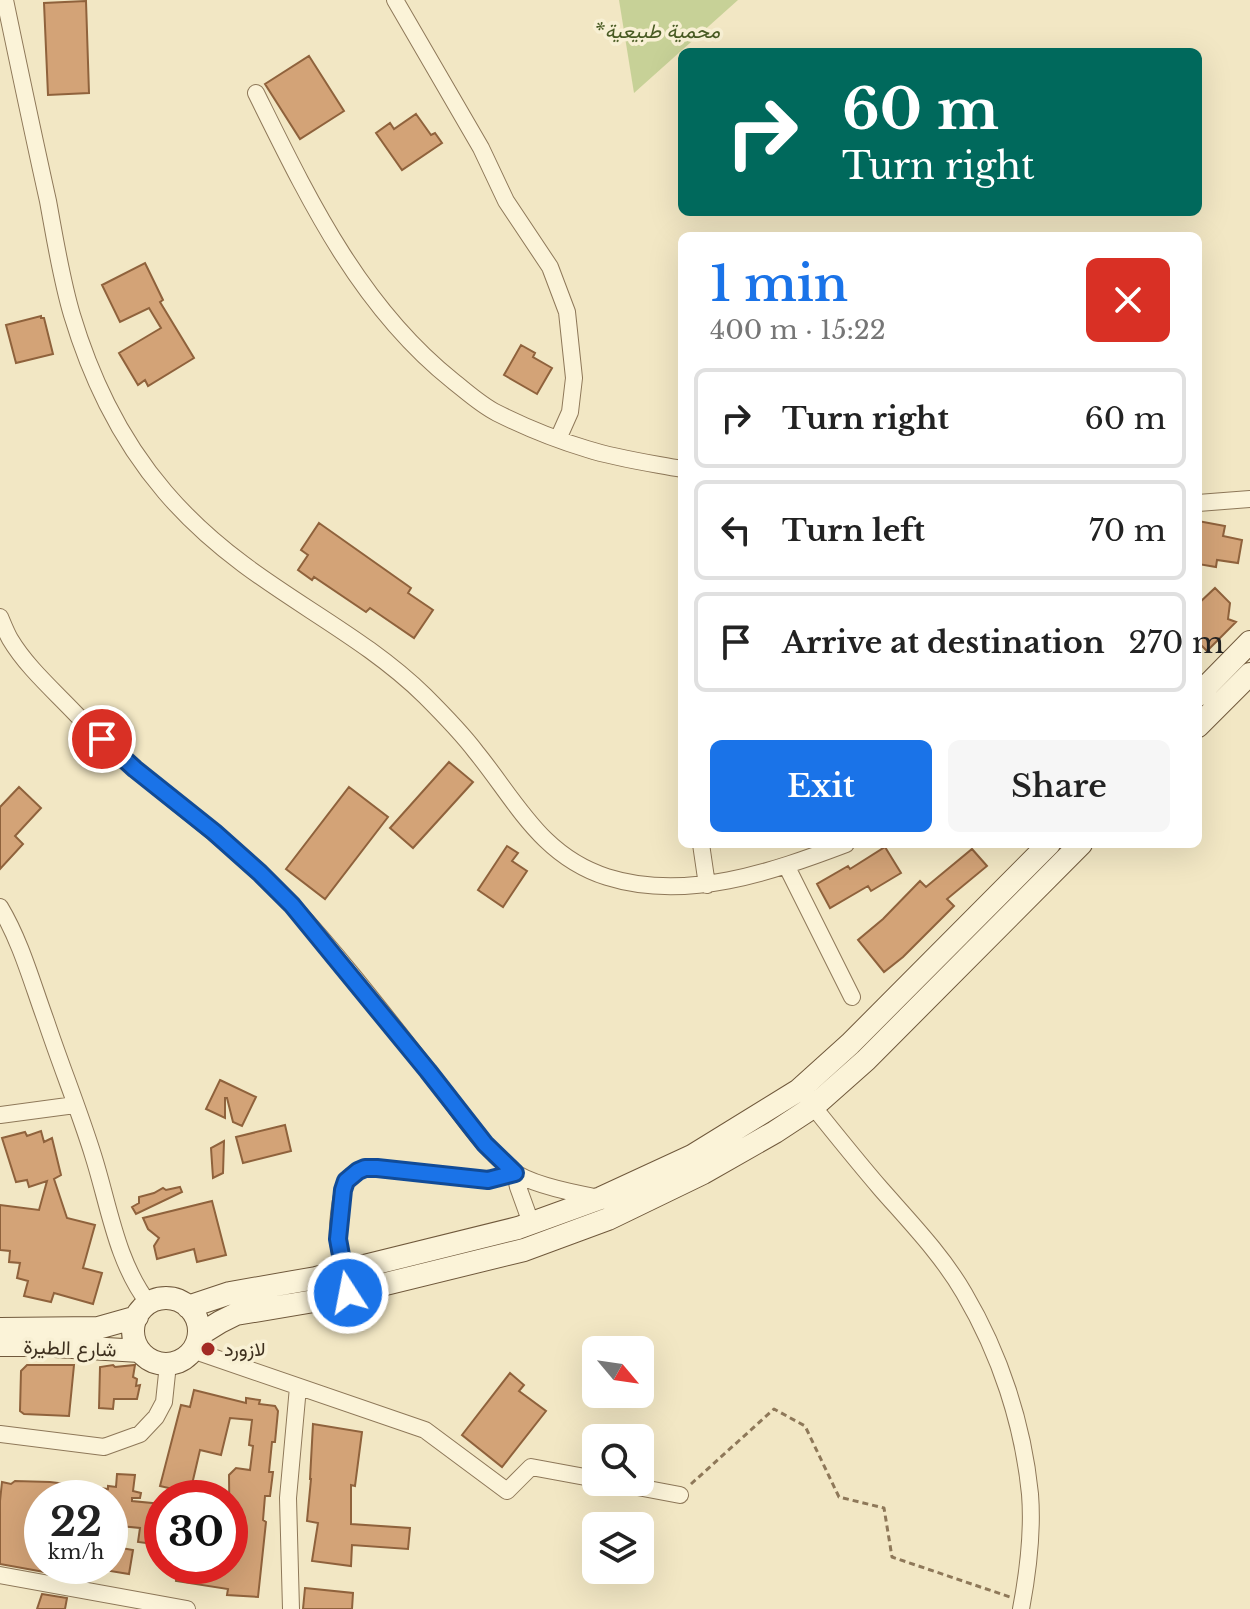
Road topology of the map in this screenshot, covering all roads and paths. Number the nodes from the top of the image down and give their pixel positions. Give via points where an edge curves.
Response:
1 (5, 0) edge
2 (395, 0) edge
3 (256, 93) dead end
4 (558, 439) junction
5 (678, 468) edge
6 (1250, 499) edge
7 (1202, 503) edge
8 (0, 617) edge
9 (1250, 642) edge
10 (1250, 674) edge
11 (1202, 691) edge
12 (1202, 722) edge
13 (702, 848) edge
14 (836, 848) edge
15 (1045, 848) edge
16 (1077, 848) edge
17 (787, 867) junction
18 (707, 885) junction
19 (0, 907) edge
20 (5, 928) edge
21 (852, 997) dead end
22 (806, 1098) junction
23 (75, 1105) junction
24 (0, 1115) edge
25 (515, 1173) junction
26 (601, 1198) junction
27 (531, 1223) junction
28 (346, 1282) junction
29 (188, 1307) junction
30 (143, 1310) junction
31 (0, 1329) edge
32 (196, 1343) junction
33 (0, 1345) edge
34 (140, 1351) junction
35 (168, 1364) junction
36 (298, 1387) junction
37 (0, 1434) edge
38 (582, 1476) edge
39 (654, 1490) edge
40 (680, 1495) joint
41 (0, 1575) edge
42 (1022, 1605) edge
43 (187, 1609) edge
44 (291, 1609) edge

1 - 18 street via 71,314 108,405 172,502 244,565 365,645 424,695 550,845 604,877 661,886
2 - 4 street via 506,201 550,267 567,312 574,378 570,412
3 - 4 street via 340,251 405,337 494,412
4 - 5 street
6 - 7 street
8 - 25 street via 31,667 85,724 292,905 485,1144
9 - 11 main road
10 - 12 main road
13 - 18 street
14 - 17 street
15 - 22 main road via 850,1044
16 - 22 main road via 866,1060
17 - 18 street
17 - 21 street
19 - 20 street
20 - 23 street via 22,954
22 - 26 main road
22 - 28 main road via 775,1132 608,1219 524,1250
22 - 42 street via 932,1247 964,1292 991,1345 1010,1393 1030,1495
23 - 24 street
23 - 30 street
25 - 26 street
25 - 27 street
25 - 28 street via 488,1180 377,1168 358,1171 343,1190 338,1239
26 - 27 main road
27 - 28 main road
28 - 29 main road via 316,1278 230,1293
28 - 32 main road via 320,1300 236,1314
29 - 30 main road via 170,1298
29 - 32 main road via 198,1322
30 - 31 main road, شارع الطيرة via 98,1328
30 - 34 main road via 134,1327
32 - 35 main road via 187,1357
32 - 36 street
33 - 34 main road, شارع الطيرة
34 - 35 main road
35 - 37 street via 164,1402 140,1434 104,1447
36 - 38 street via 425,1430 507,1491 531,1467
36 - 44 street via 288,1498
39 - 40 street
40 - 42 path via 774,1409 805,1426 839,1497 884,1508 892,1557
41 - 43 street

